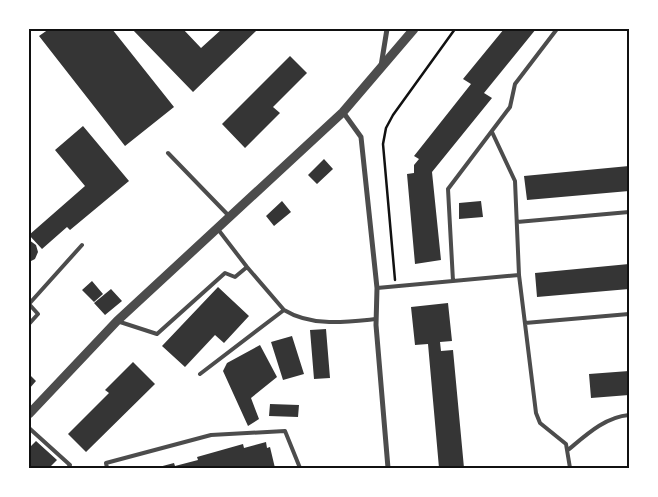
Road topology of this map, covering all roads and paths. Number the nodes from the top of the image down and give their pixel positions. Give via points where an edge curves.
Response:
1 (387, 29) edge
2 (414, 29) edge
3 (455, 29) edge
4 (557, 29) edge
5 (381, 69) junction
6 (343, 112) junction
7 (492, 132) junction
8 (168, 153) dead end
9 (629, 212) edge
10 (230, 216) junction
11 (517, 222) junction
12 (217, 228) junction
13 (82, 245) dead end
14 (247, 267) junction
15 (520, 275) junction
16 (453, 281) junction
17 (395, 286) junction
18 (377, 288) junction
19 (284, 310) junction
20 (629, 314) edge
21 (376, 319) junction
22 (117, 321) junction
23 (525, 323) junction
24 (29, 324) edge
25 (200, 374) dead end
26 (29, 414) edge
27 (629, 414) edge
28 (29, 428) edge
29 (568, 450) junction
30 (68, 468) edge
31 (107, 468) edge
32 (300, 468) edge
33 (388, 468) edge
34 (570, 468) edge

1 - 5 street
2 - 5 street
3 - 17 path via 386,128 383,144
4 - 7 lane via 515,84 510,107
5 - 6 street
6 - 10 street
6 - 18 street via 361,136
7 - 11 lane via 515,181
7 - 16 lane via 448,189
8 - 10 lane
9 - 11 lane
10 - 12 street
11 - 15 lane
12 - 14 lane
12 - 22 street
13 - 24 lane via 29,304 38,314
14 - 19 lane
14 - 22 lane via 235,277 225,272 157,334
15 - 16 lane
15 - 23 lane
16 - 17 lane
17 - 18 lane
18 - 21 street
19 - 21 lane via 311,320 340,323
19 - 25 lane
20 - 23 lane
21 - 33 street
22 - 26 street
23 - 29 lane via 536,414 540,423 561,439
27 - 29 lane via 608,420
28 - 30 lane via 70,465
29 - 34 lane
31 - 32 lane via 106,463 211,436 286,431

